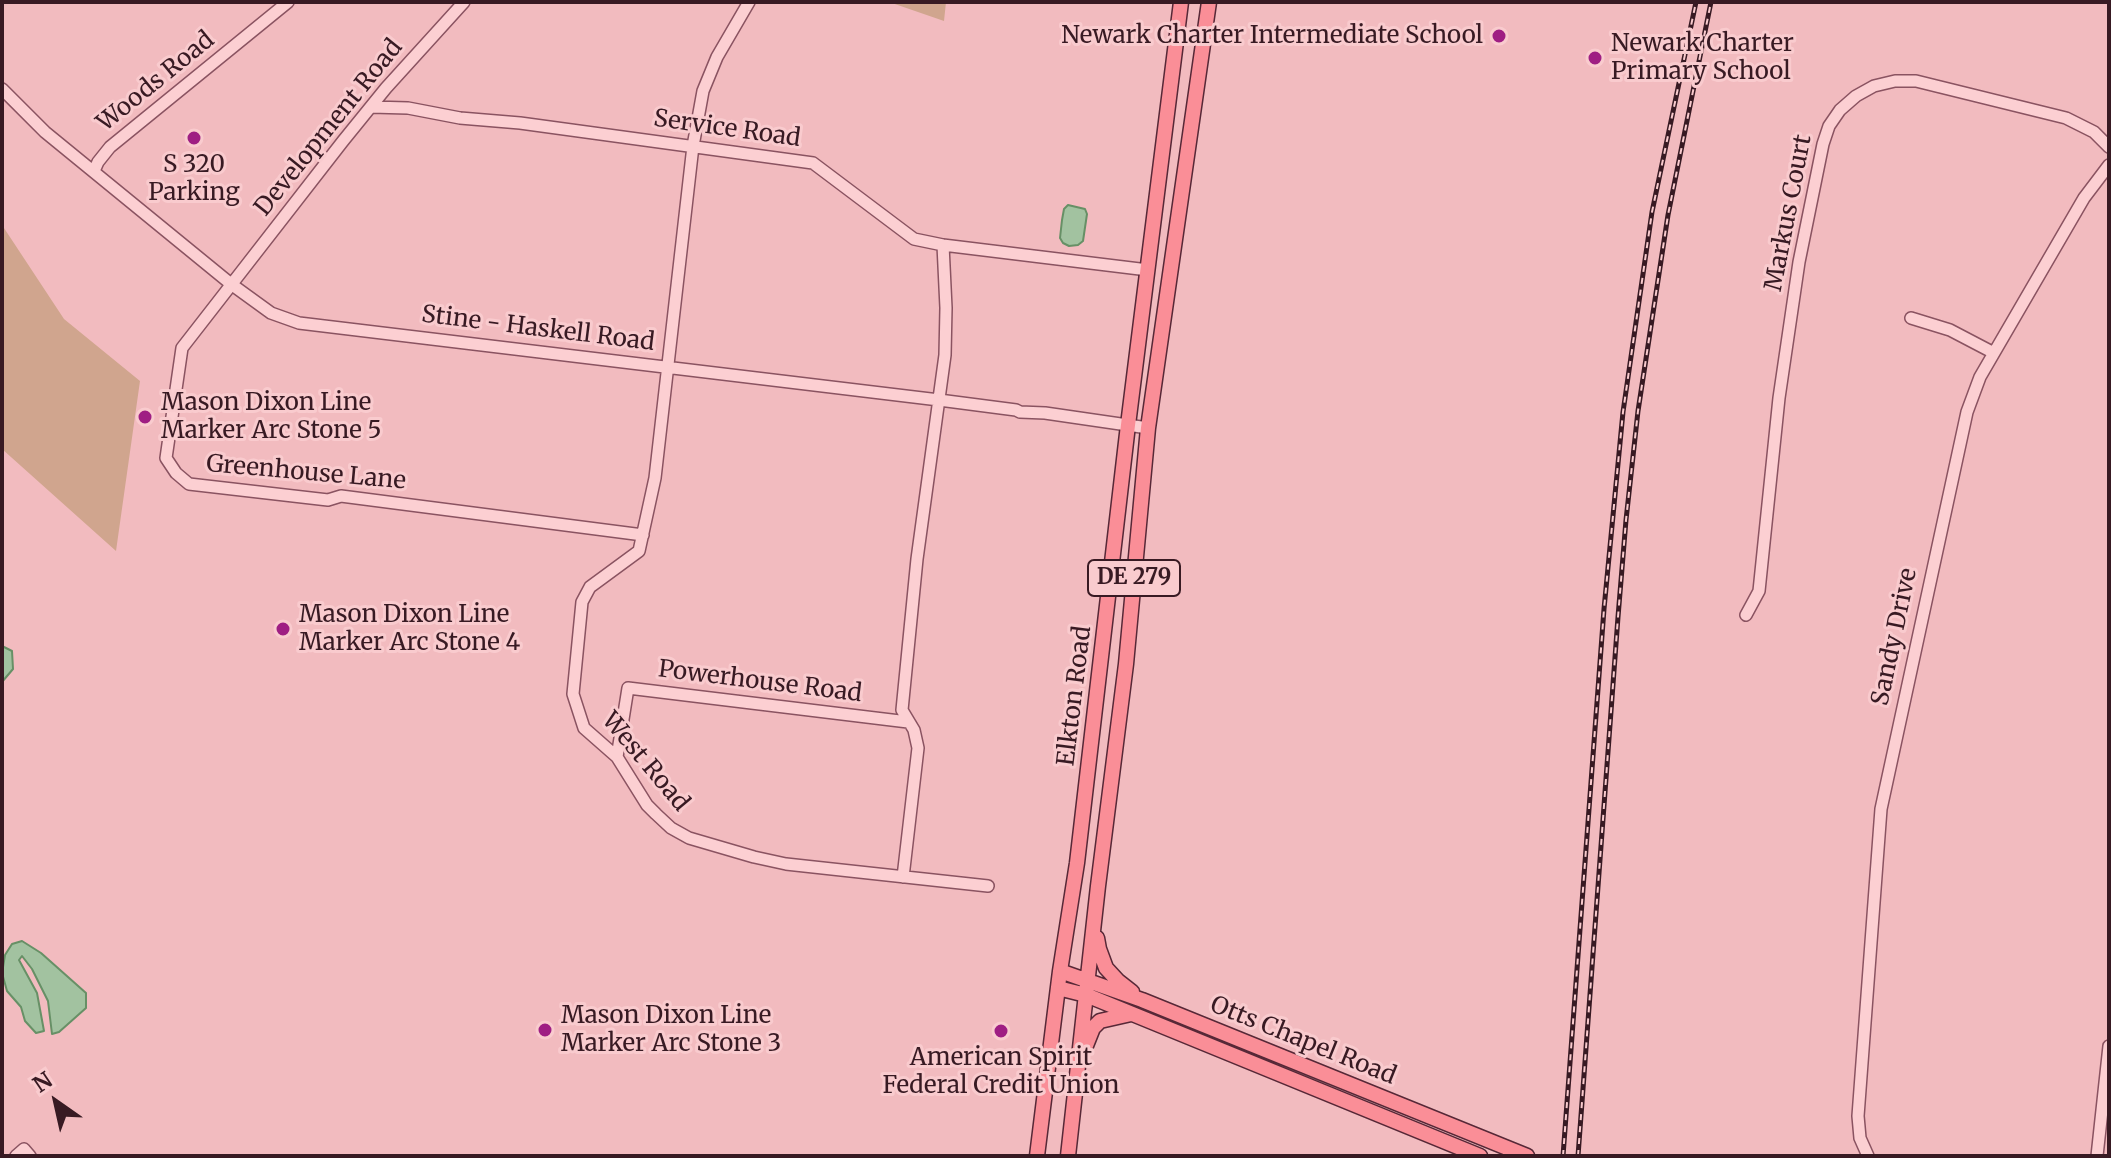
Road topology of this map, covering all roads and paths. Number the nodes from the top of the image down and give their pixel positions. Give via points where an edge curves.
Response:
1 (288, 2) edge
2 (464, 2) edge
3 (749, 2) edge
4 (1181, 2) edge
5 (1209, 2) edge
6 (2, 89) edge
7 (371, 107) junction
8 (693, 146) junction
9 (2109, 147) edge
10 (2109, 165) edge
11 (94, 171) junction
12 (943, 245) junction
13 (1148, 270) junction
14 (231, 284) junction
15 (1911, 318) dead end
16 (1994, 353) junction
17 (668, 367) junction
18 (939, 400) junction
19 (1128, 425) junction
20 (1148, 428) junction
21 (643, 535) junction
22 (1746, 615) dead end
23 (908, 722) junction
24 (617, 757) junction
25 (903, 877) junction
26 (988, 886) dead end
27 (1094, 920) junction
28 (1060, 971) junction
29 (1058, 988) junction
30 (1087, 988) junction
31 (1142, 1000) junction
32 (1132, 1013) junction
33 (2109, 1046) edge
34 (1079, 1063) junction
35 (1521, 1153) edge
36 (16, 1156) edge
37 (30, 1156) edge
38 (1037, 1156) edge
39 (1068, 1156) edge
40 (1480, 1156) edge
41 (1868, 1156) edge
42 (2097, 1156) edge

1 - 11 street, Woods Road via 110,147
2 - 7 street, Development Road
3 - 8 street via 703,91
4 - 13 main road, Elkton Road / DE 279
5 - 20 main road, Elkton Road / DE 279
6 - 11 street, Stine - Haskell Road
7 - 8 street, Service Road
7 - 14 street, Development Road
8 - 12 street, Service Road via 813,163 914,239
8 - 17 street, West Road
9 - 22 street, Markus Court via 2094,132 2066,118 1916,81 1874,86 1840,110 1819,159 1799,262 1759,591
10 - 16 street, Sandy Drive via 2084,198
11 - 14 street, Stine - Haskell Road
12 - 13 street, Service Road
12 - 18 street via 945,355
13 - 19 main road, Elkton Road / DE 279
14 - 17 street, Stine - Haskell Road via 271,313 299,323
14 - 21 street, Greenhouse Lane via 182,348 166,458 189,484 328,500 341,496
15 - 16 street via 1950,330
16 - 41 street, Sandy Drive via 1967,412 1881,809 1858,1116
17 - 18 street, Stine - Haskell Road
17 - 21 street, West Road
18 - 19 street, Stine - Haskell Road
18 - 23 street via 902,710
19 - 20 street, Stine - Haskell Road
19 - 28 main road, Elkton Road / DE 279
20 - 27 main road, Elkton Road / DE 279
21 - 24 street, West Road via 639,551 590,587 582,602 573,694 584,728
23 - 24 street, Powerhouse Road via 628,688
23 - 25 street via 918,748
24 - 25 street, West Road via 647,805 689,838 786,864
25 - 26 street, West Road
27 - 30 main road, Elkton Road / DE 279
27 - 31 main road via 1106,968
28 - 29 main road, Elkton Road / DE 279
28 - 30 main road, Otts Chapel Road
29 - 30 main road, Otts Chapel Road
29 - 38 main road, Elkton Road / DE 279
30 - 31 main road, Otts Chapel Road
30 - 32 main road, Otts Chapel Road
30 - 34 main road, Elkton Road / DE 279
31 - 35 main road, Otts Chapel Road
32 - 34 main road via 1097,1024
32 - 40 main road, Otts Chapel Road
33 - 42 street
34 - 39 main road, Elkton Road / DE 279
36 - 37 street via 24,1149

